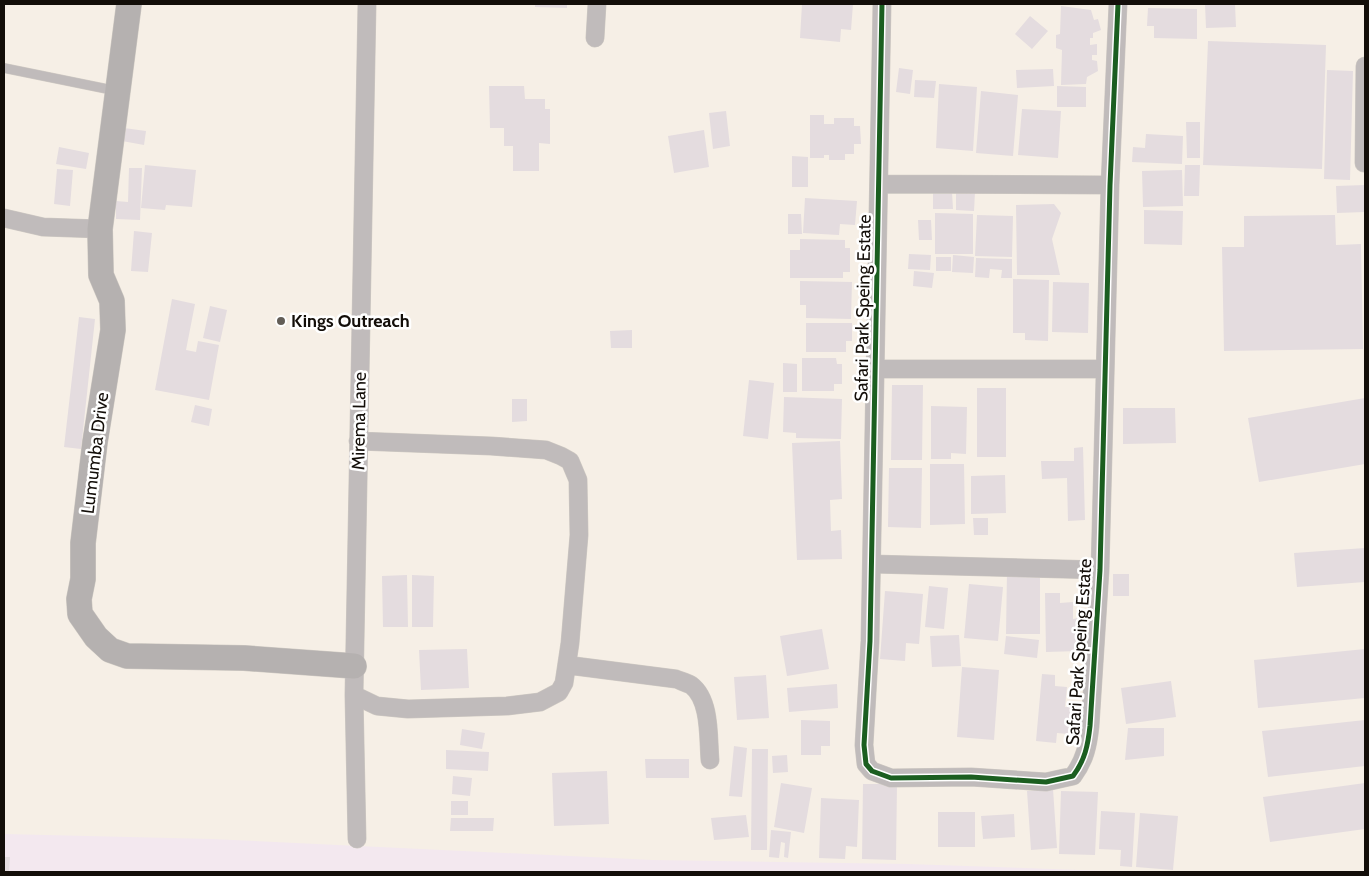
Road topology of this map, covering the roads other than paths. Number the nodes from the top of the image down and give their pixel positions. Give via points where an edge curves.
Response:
1 (129, 4) edge
2 (367, 4) edge
3 (597, 4) edge
4 (882, 4) edge
5 (894, 4) edge
6 (1108, 4) edge
7 (1118, 11) edge
8 (595, 38) dead end
9 (1365, 66) edge
10 (4, 68) edge
11 (118, 91) junction
12 (1364, 163) edge
13 (879, 184) junction
14 (1110, 185) junction
15 (4, 218) edge
16 (100, 229) junction
17 (875, 368) junction
18 (1104, 369) junction
19 (358, 441) junction
20 (872, 564) junction
21 (1100, 570) junction
22 (567, 665) junction
23 (354, 666) junction
24 (354, 696) junction
25 (710, 760) dead end
26 (357, 839) dead end

1 - 11 street, Lumumba Drive
2 - 19 street, Mirema Lane
3 - 8 street
4 - 5 street
4 - 13 street, Safari Park Speing Estate
6 - 7 street
7 - 14 street, Safari Park Speing Estate
9 - 12 street
10 - 11 lane
11 - 16 street, Lumumba Drive
13 - 14 street
13 - 17 street, Safari Park Speing Estate
14 - 18 street, Safari Park Speing Estate
15 - 16 street via 43,226
16 - 23 street, Lumumba Drive via 101,275 112,301 113,330 83,544 80,614 110,650 127,656 244,658
17 - 18 street
17 - 20 street, Safari Park Speing Estate
18 - 21 street, Safari Park Speing Estate
19 - 22 street via 546,450 570,461 578,480 579,527
19 - 23 street, Mirema Lane
20 - 21 street
20 - 21 street, Safari Park Speing Estate via 864,745 866,764 891,778 971,776 1046,782 1073,776 1087,749 1096,660
22 - 24 street via 560,692 540,702 408,709 377,706
22 - 25 street via 676,679 691,686 700,697 705,712
23 - 24 street, Mirema Lane
24 - 26 street, Mirema Lane

